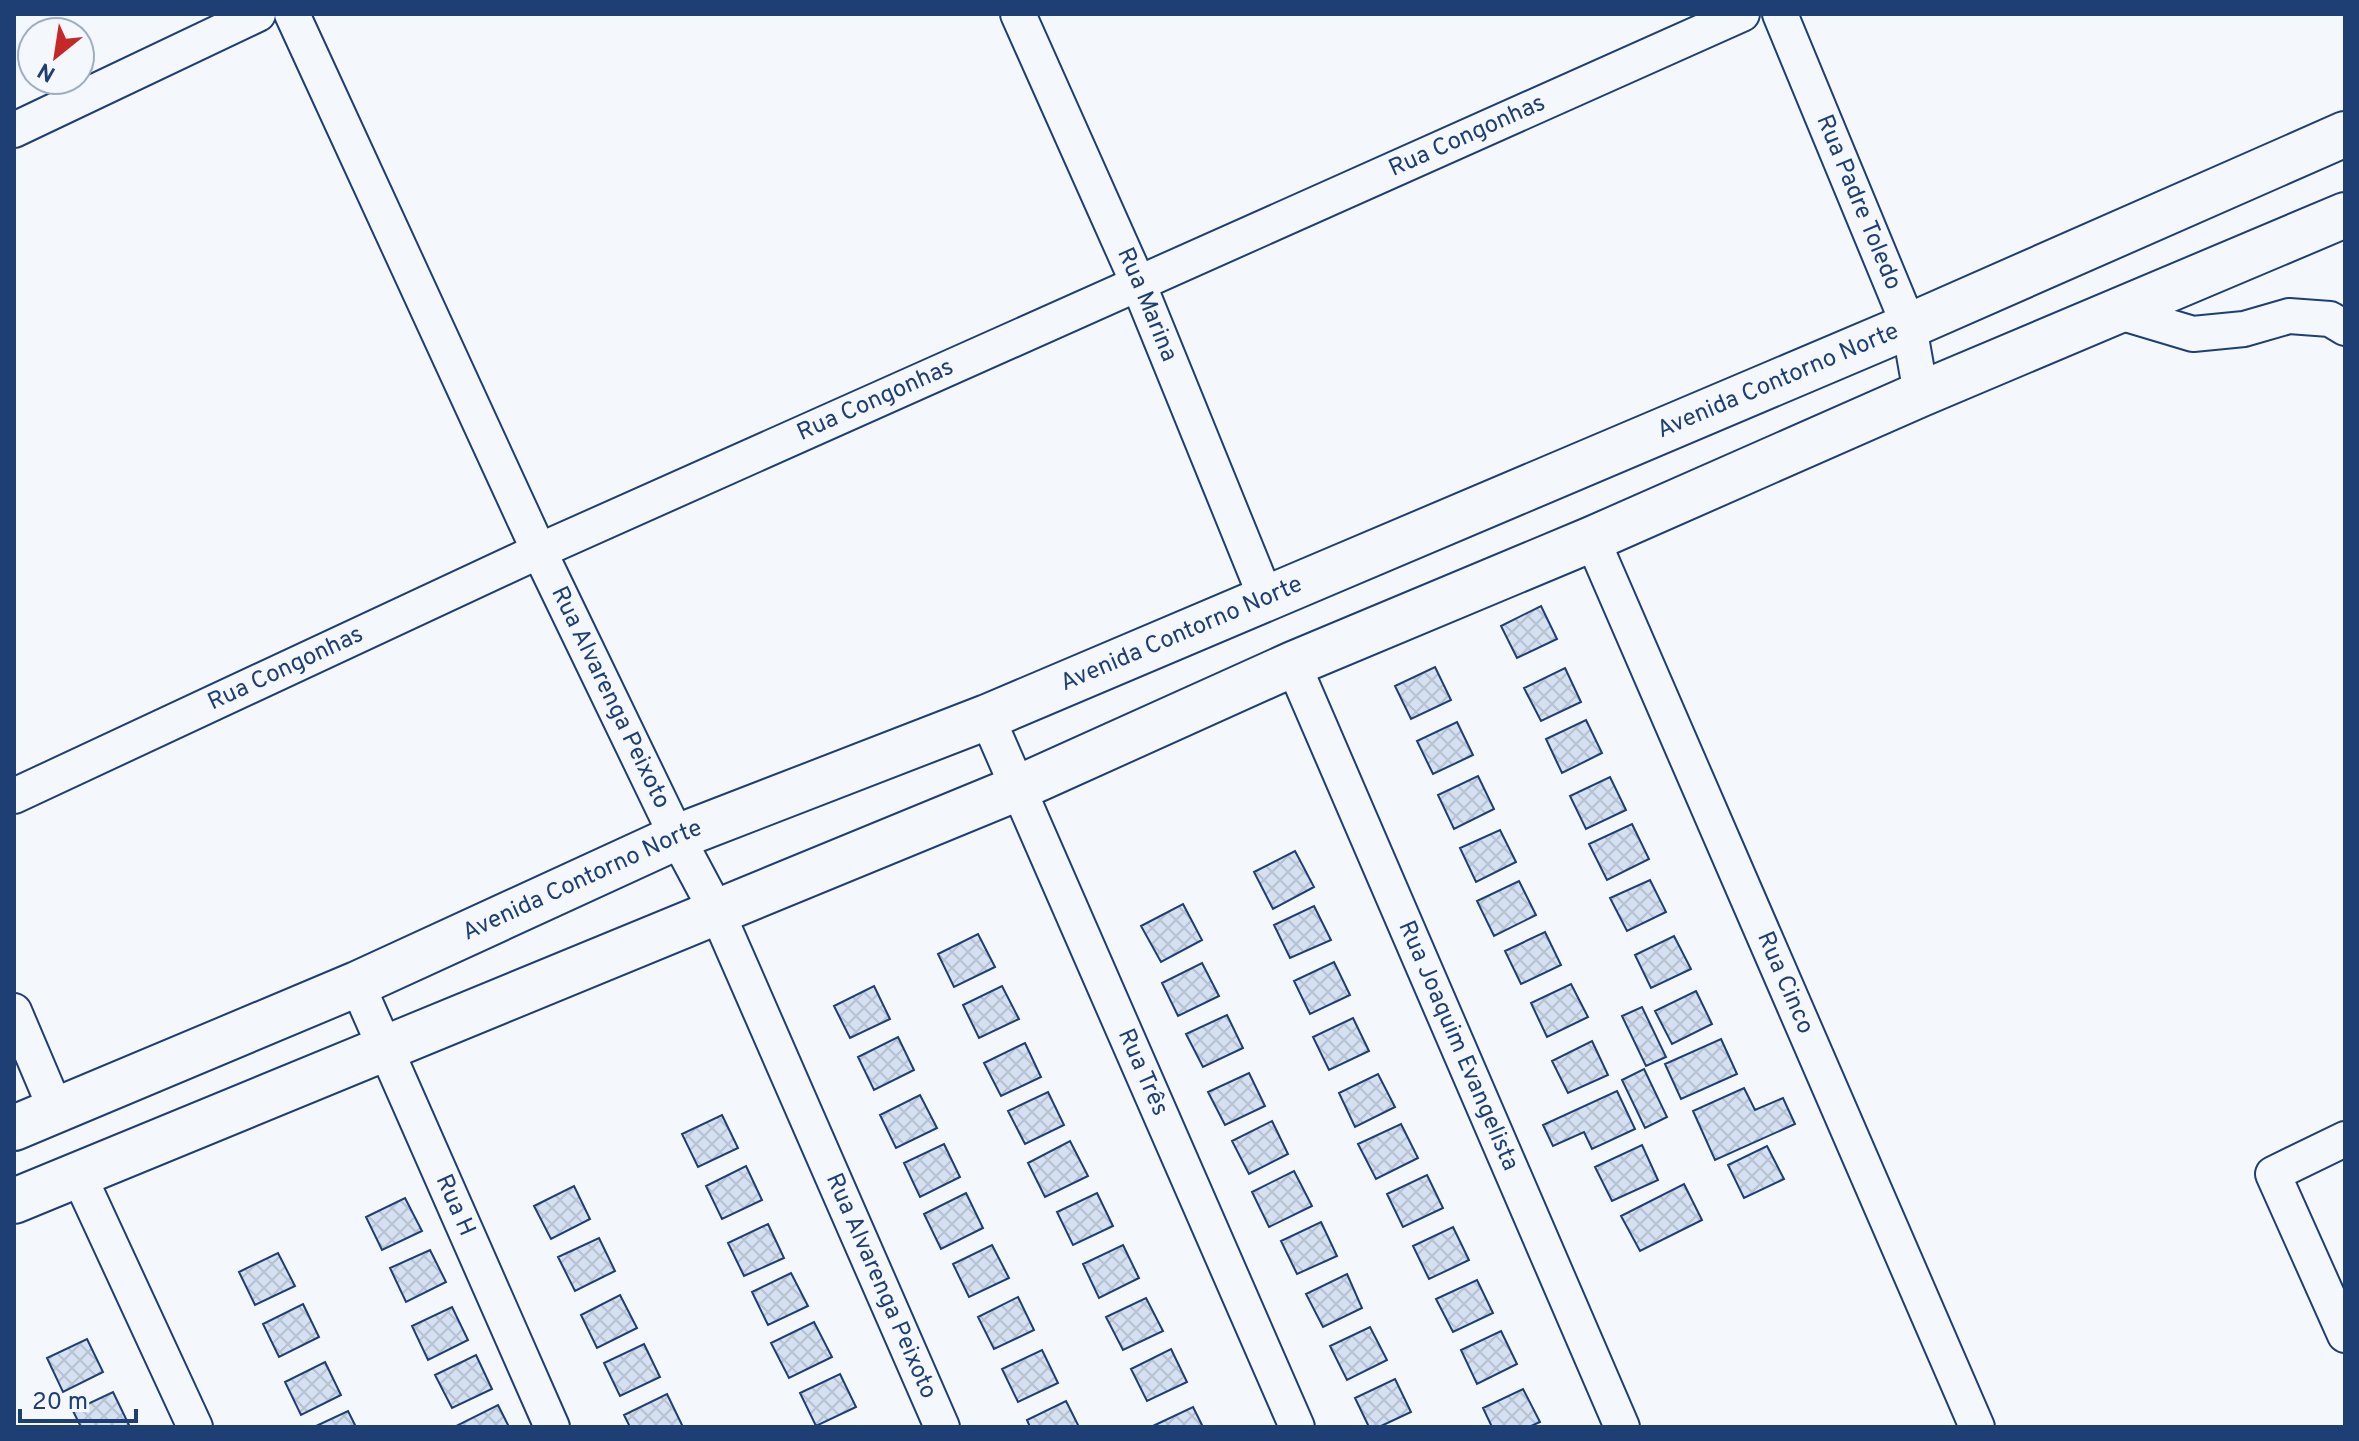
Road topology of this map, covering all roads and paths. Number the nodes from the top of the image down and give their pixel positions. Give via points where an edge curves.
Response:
1 (258, 14) edge
2 (292, 14) edge
3 (1018, 14) edge
4 (1742, 14) edge
5 (1780, 14) edge
6 (14, 130) edge
7 (2345, 134) edge
8 (2345, 215) edge
9 (1138, 283) junction
10 (2116, 311) junction
11 (1909, 326) junction
12 (2345, 328) edge
13 (1921, 394) junction
14 (1592, 539) junction
15 (539, 551) junction
16 (1266, 598) junction
17 (1293, 664) junction
18 (987, 717) junction
19 (1018, 788) junction
20 (14, 796) edge
21 (677, 837) junction
22 (717, 912) junction
23 (357, 984) junction
24 (14, 1011) edge
25 (384, 1048) junction
26 (56, 1110) junction
27 (14, 1128) edge
28 (2345, 1139) edge
29 (78, 1174) junction
30 (14, 1201) edge
31 (2345, 1335) edge
32 (1969, 1424) edge
33 (195, 1427) edge
34 (552, 1427) edge
35 (942, 1427) edge
36 (1297, 1427) edge
37 (1622, 1427) edge

1 - 6 street
2 - 15 street, Rua Alvarenga Peixoto
3 - 9 street, Rua Marina
4 - 9 street, Rua Congonhas
5 - 11 street, Rua Padre Toledo
7 - 11 street, Avenida Contorno Norte
8 - 10 street
9 - 15 street, Rua Congonhas
9 - 16 street, Rua Marina
10 - 12 street via 2193,334 2244,329 2289,316 2330,319
10 - 13 street
11 - 13 street, Rua Padre Toledo
11 - 16 street, Avenida Contorno Norte
13 - 14 street
14 - 17 street
14 - 32 street, Rua Cinco
15 - 20 street, Rua Congonhas
15 - 21 street, Rua Alvarenga Peixoto
16 - 18 street, Avenida Contorno Norte
17 - 19 street
17 - 37 street, Rua Joaquim Evangelista
18 - 19 street, Rua Três
18 - 21 street, Avenida Contorno Norte
19 - 22 street
19 - 36 street, Rua Três
21 - 22 street, Rua Alvarenga Peixoto
21 - 23 street, Avenida Contorno Norte
22 - 25 street
22 - 35 street, Rua Alvarenga Peixoto
23 - 25 street, Rua H
23 - 26 street, Avenida Contorno Norte
24 - 26 street
25 - 29 street
25 - 34 street, Rua H
26 - 27 street, Avenida Contorno Norte
28 - 31 street via 2273,1174
29 - 30 street
29 - 33 street

